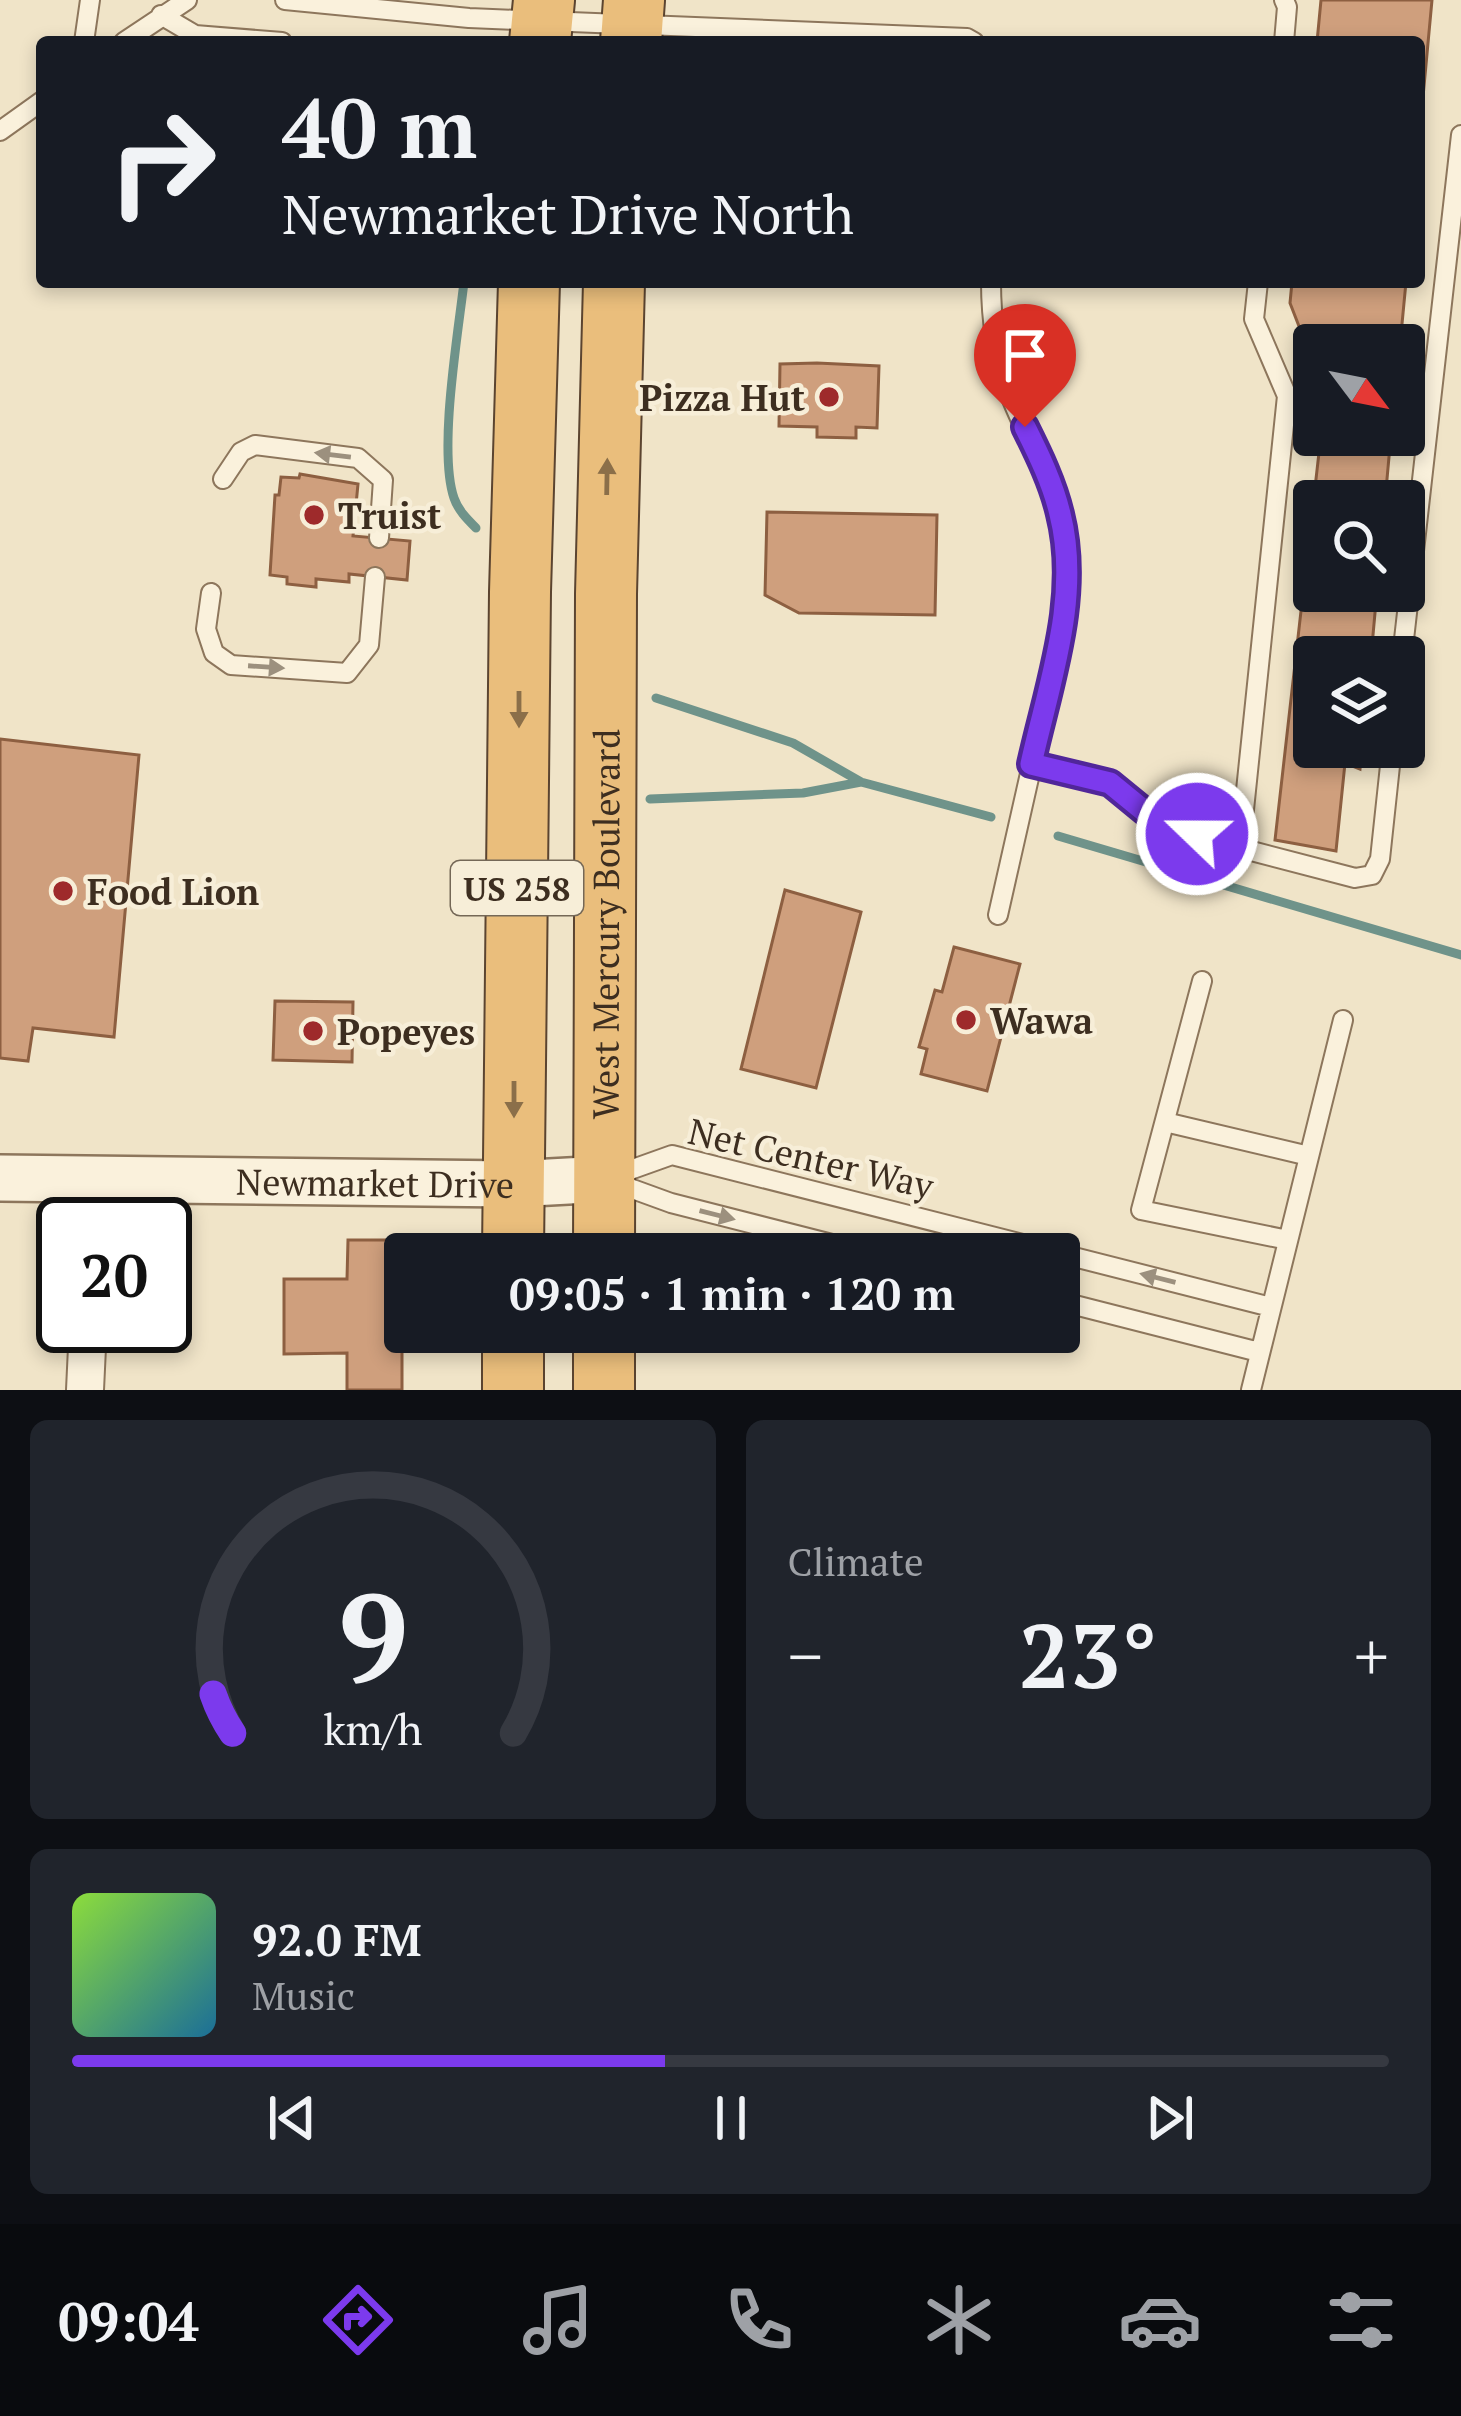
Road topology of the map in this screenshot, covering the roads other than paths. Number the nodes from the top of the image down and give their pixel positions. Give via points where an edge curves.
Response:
1 (90, 0) edge
2 (187, 0) edge
3 (285, 0) edge
4 (1284, 0) edge
5 (161, 15) junction
6 (542, 21) edge
7 (633, 23) edge
8 (85, 36) edge
9 (132, 36) edge
10 (207, 36) edge
11 (937, 36) edge
12 (1285, 36) edge
13 (36, 105) edge
14 (0, 131) edge
15 (1461, 135) edge
16 (529, 288) edge
17 (614, 288) edge
18 (992, 288) edge
19 (1257, 288) edge
20 (223, 478) dead end
21 (379, 538) dead end
22 (374, 577) dead end
23 (211, 593) dead end
24 (1404, 636) edge
25 (1031, 764) junction
26 (1390, 768) edge
27 (1240, 848) junction
28 (998, 915) dead end
29 (1202, 981) dead end
30 (1343, 1020) dead end
31 (1165, 1123) junction
32 (1310, 1156) junction
33 (0, 1178) edge
34 (605, 1179) junction
35 (513, 1184) junction
36 (71, 1197) edge
37 (192, 1199) edge
38 (513, 1233) edge
39 (604, 1233) edge
40 (789, 1233) edge
41 (1288, 1240) junction
42 (1080, 1306) edge
43 (1271, 1307) junction
44 (1259, 1352) junction
45 (87, 1353) edge
46 (513, 1353) edge
47 (604, 1353) edge
48 (85, 1390) edge
49 (513, 1390) edge
50 (604, 1390) edge
51 (1251, 1390) edge

1 - 8 lane
2 - 5 lane
3 - 6 lane
4 - 12 lane
5 - 9 lane
5 - 10 lane
6 - 7 lane
7 - 11 lane
13 - 14 lane
15 - 24 lane
16 -> 35 highway, US 258
34 -> 17 highway, West Mercury Boulevard / US 258
18 - 25 lane via 997,349 1047,473 1066,557 1062,632
19 - 27 lane via 1254,319 1287,396
21 -> 20 lane via 383,480 358,458 255,445
23 -> 22 lane via 206,629 214,653 231,665 346,673 369,645
25 - 27 lane via 1110,783 1154,819
25 - 28 lane
26 - 27 lane via 1372,875 1355,878
29 - 31 lane
30 - 32 lane
31 - 32 lane
31 - 41 lane via 1141,1210
32 - 41 lane
33 - 36 street, Newmarket Drive
34 - 35 street, Newmarket Drive
34 - 39 highway, West Mercury Boulevard / US 258
34 -> 40 lane, Net Center Way
43 -> 34 lane, Net Center Way via 672,1155
35 - 37 street, Newmarket Drive
35 - 38 highway, US 258
41 - 43 lane
42 - 44 lane
43 - 44 lane
44 - 51 lane
45 - 48 street
46 - 49 highway
47 - 50 highway

